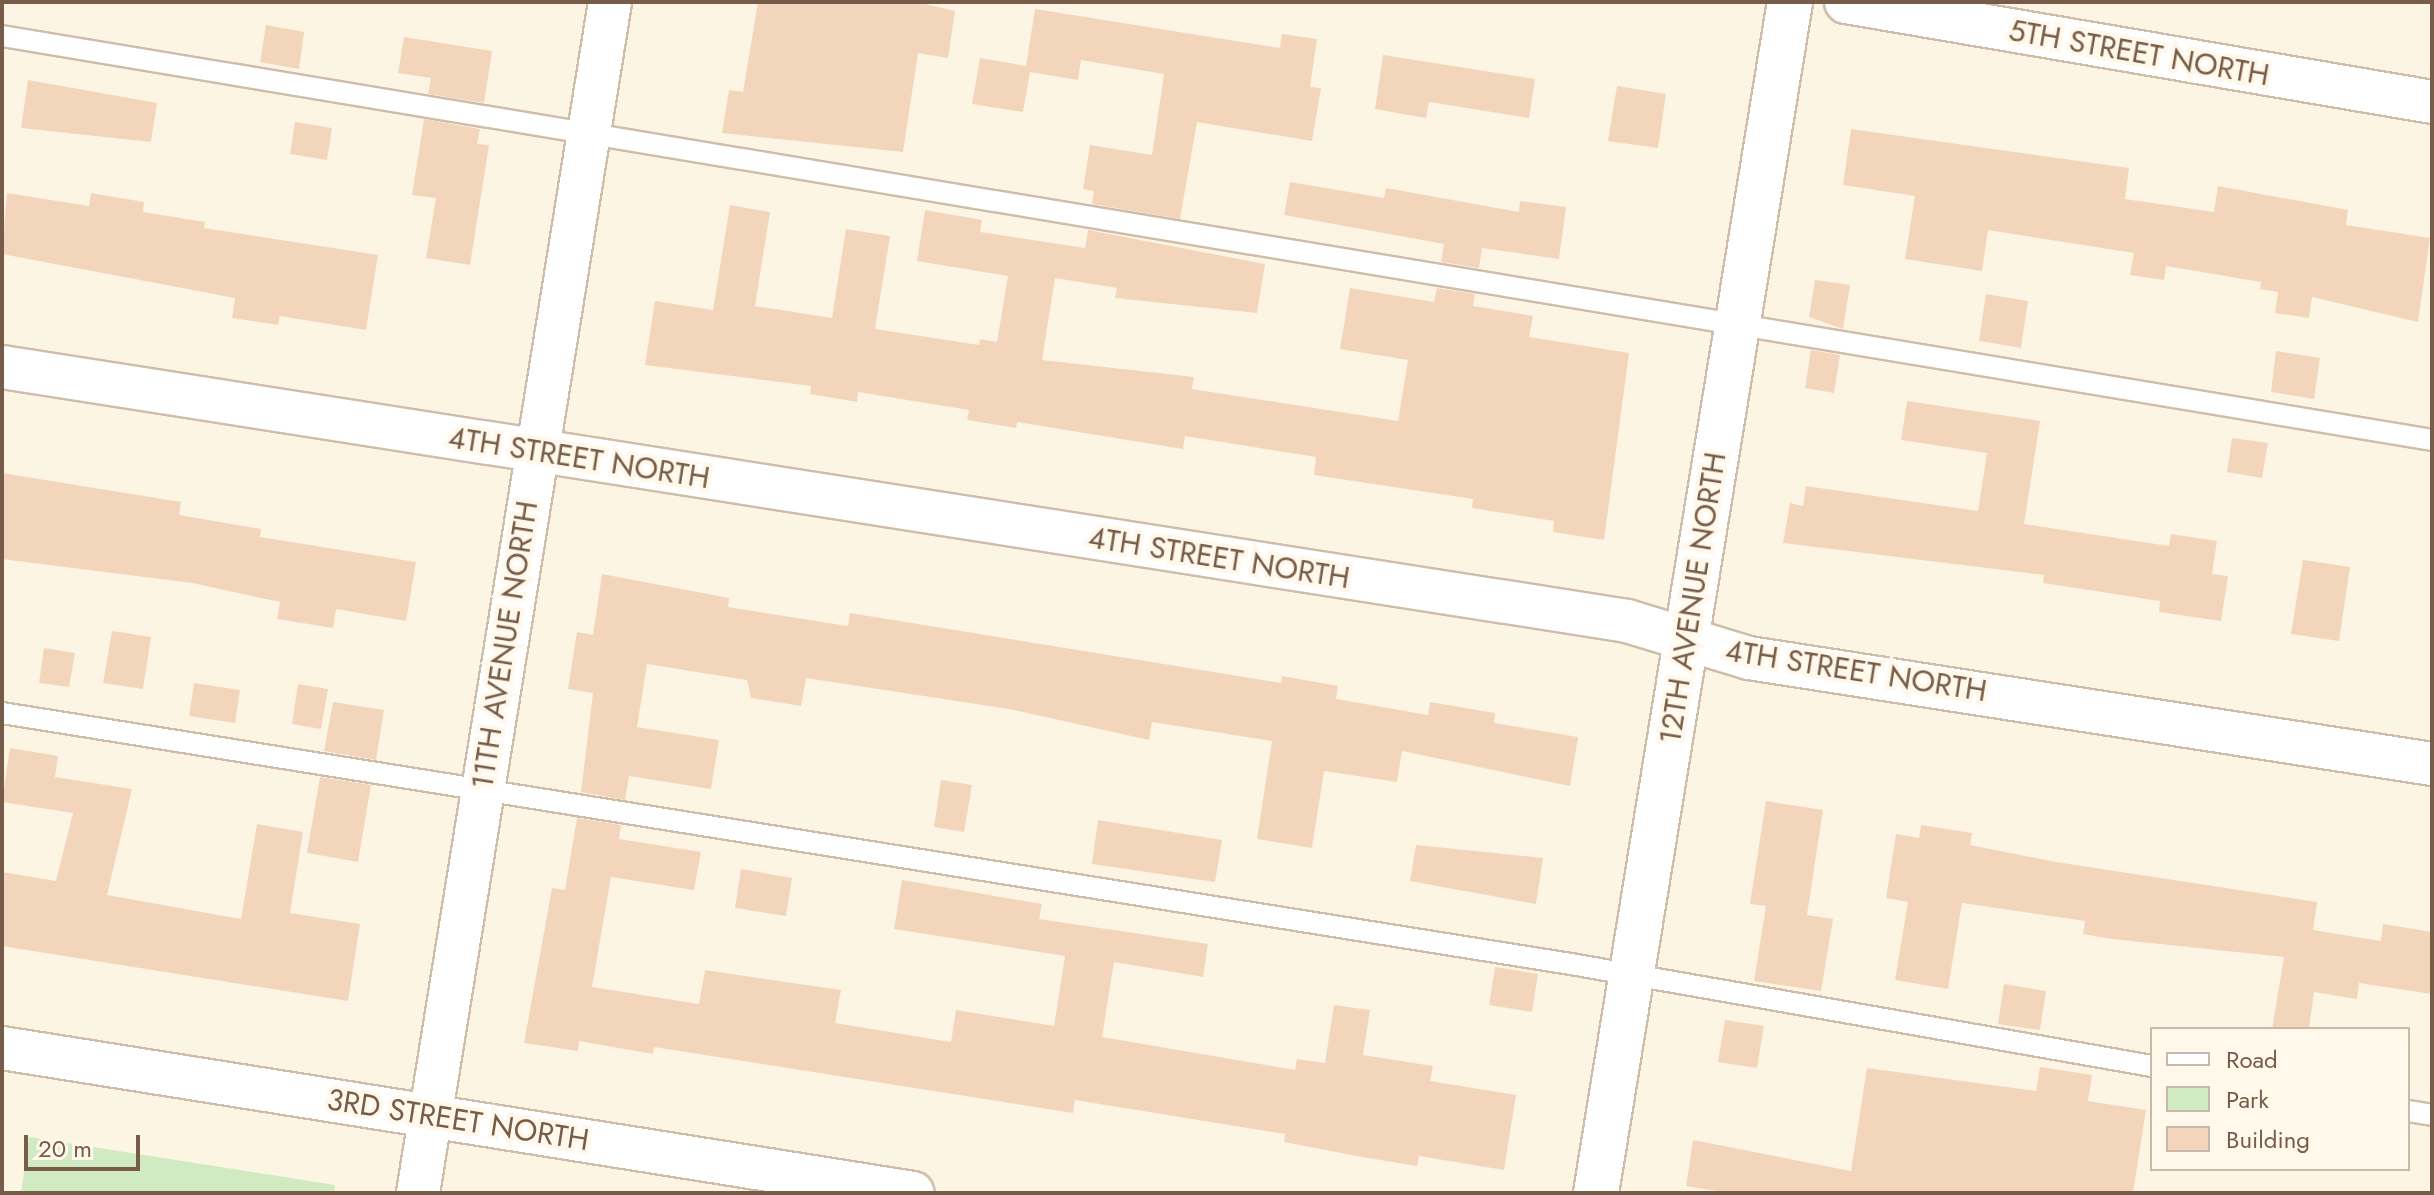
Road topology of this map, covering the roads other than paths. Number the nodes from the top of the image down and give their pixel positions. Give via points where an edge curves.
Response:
1 (610, 2) edge
2 (1790, 2) edge
3 (1846, 2) edge
4 (2, 36) edge
5 (2432, 102) edge
6 (587, 132) junction
7 (1740, 320) junction
8 (2, 367) edge
9 (2432, 440) edge
10 (536, 450) junction
11 (1686, 640) junction
12 (2, 713) edge
13 (2432, 764) edge
14 (482, 790) junction
15 (1631, 974) junction
16 (2, 1048) edge
17 (2150, 1066) edge
18 (2410, 1111) edge
19 (429, 1115) junction
20 (2432, 1115) edge
21 (418, 1193) edge
22 (913, 1193) edge
23 (1596, 1193) edge

1 - 6 street, 11TH AVENUE NORTH
2 - 7 main road, 12TH AVENUE NORTH
3 - 5 street, 5TH STREET NORTH
4 - 6 lane
6 - 7 lane
6 - 10 street, 11TH AVENUE NORTH
7 - 9 lane
7 - 11 main road, 12TH AVENUE NORTH
8 - 10 street, 4TH STREET NORTH
10 - 11 street, 4TH STREET NORTH via 1611,619
10 - 14 street, 11TH AVENUE NORTH
11 - 13 street, 4TH STREET NORTH via 1749,658
11 - 15 main road, 12TH AVENUE NORTH
12 - 14 lane
14 - 15 lane
14 - 19 street, 11TH AVENUE NORTH
15 - 17 lane
15 - 23 main road, 12TH AVENUE NORTH
16 - 19 street, 3RD STREET NORTH
18 - 20 lane
19 - 21 street, 11TH AVENUE NORTH
19 - 22 street, 3RD STREET NORTH

